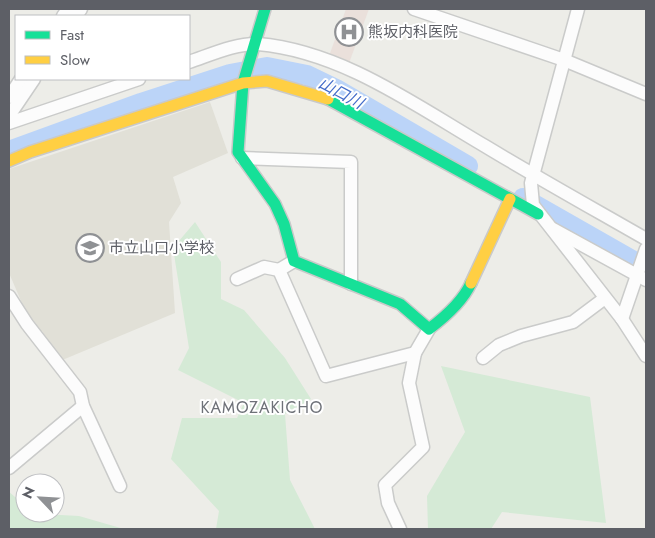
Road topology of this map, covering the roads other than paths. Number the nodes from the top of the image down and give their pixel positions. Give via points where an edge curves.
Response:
1 (265, 9) edge
2 (414, 9) edge
3 (578, 9) edge
4 (255, 47) junction
5 (564, 60) junction
6 (190, 62) edge
7 (20, 80) edge
8 (33, 80) edge
9 (136, 80) edge
10 (243, 83) junction
11 (646, 94) edge
12 (9, 97) edge
13 (9, 116) edge
14 (9, 123) edge
15 (242, 158) junction
16 (9, 161) edge
17 (533, 179) junction
18 (510, 199) junction
19 (535, 210) junction
20 (548, 227) junction
21 (646, 239) edge
22 (646, 249) edge
23 (294, 261) junction
24 (279, 270) junction
25 (641, 275) edge
26 (237, 279) dead end
27 (351, 284) junction
28 (9, 296) edge
29 (605, 298) junction
30 (622, 319) junction
31 (429, 329) junction
32 (415, 353) junction
33 (646, 356) edge
34 (483, 358) dead end
35 (83, 406) junction
36 (9, 468) edge
37 (120, 486) dead end
38 (400, 529) edge

1 - 4 street
2 - 5 street
3 - 5 street
4 - 6 street via 228,49
4 - 10 street
4 - 17 street via 295,49 334,62 412,103
5 - 11 street
5 - 17 street
7 - 12 street
8 - 13 street
9 - 14 street
10 - 15 street via 238,152
10 - 16 street
10 - 18 street via 267,81 326,98
15 - 23 street via 274,202
15 - 27 street via 351,162
17 - 19 street
17 - 21 street
18 - 19 street
18 - 31 street via 468,292
19 - 20 street
20 - 25 street
20 - 29 street
22 - 25 street
23 - 24 street
23 - 27 street
24 - 26 street via 264,267
24 - 32 street via 326,376
25 - 30 street
27 - 31 street via 400,304
28 - 35 street via 26,324 80,392
29 - 30 street
29 - 34 street via 573,322 521,336 499,345
30 - 33 street
31 - 32 street
32 - 38 street via 410,383 423,447 385,485 388,503
35 - 36 street
35 - 37 street

